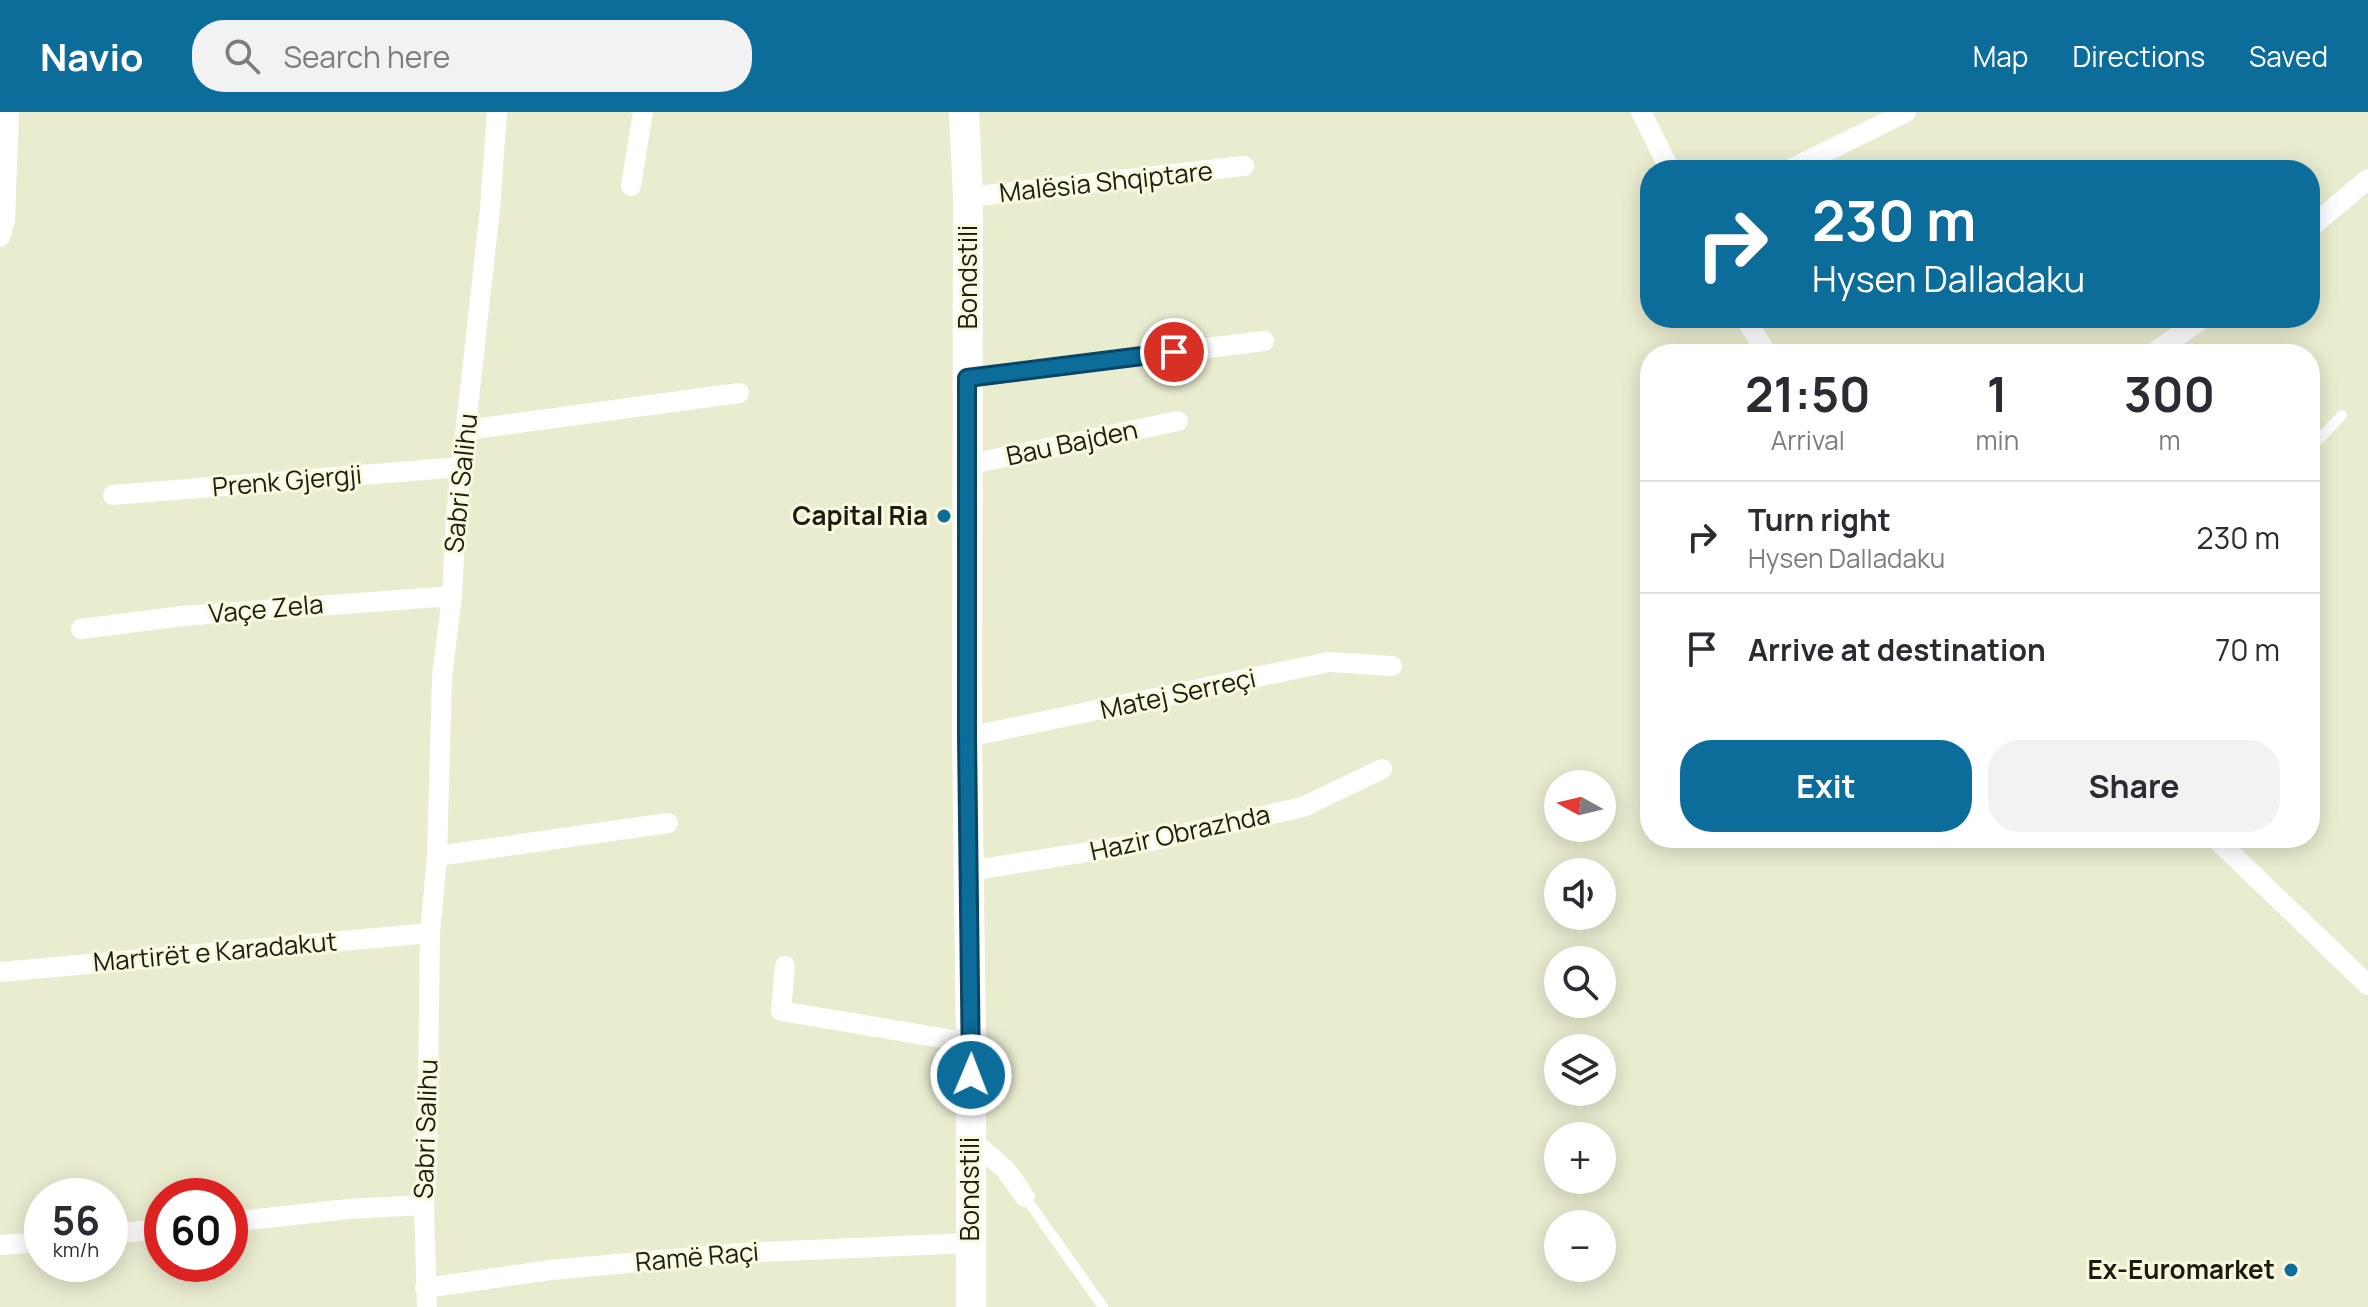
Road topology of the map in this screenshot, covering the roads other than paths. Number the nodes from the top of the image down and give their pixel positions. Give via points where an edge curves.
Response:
1 (9, 112) edge
2 (497, 112) edge
3 (643, 112) edge
4 (964, 112) edge
5 (1641, 112) edge
6 (1906, 112) edge
7 (1665, 160) edge
8 (1809, 160) edge
9 (1244, 166) dead end
10 (2368, 179) edge
11 (631, 186) dead end
12 (968, 197) junction
13 (2320, 220) edge
14 (0, 237) edge
15 (2189, 328) edge
16 (1264, 341) dead end
17 (2166, 344) edge
18 (967, 378) junction
19 (739, 393) dead end
20 (2342, 415) dead end
21 (1178, 421) dead end
22 (466, 430) junction
23 (2320, 438) edge
24 (966, 465) junction
25 (461, 467) junction
26 (113, 495) dead end
27 (452, 596) junction
28 (81, 629) dead end
29 (1392, 666) dead end
30 (967, 737) junction
31 (1382, 769) dead end
32 (668, 823) dead end
33 (2225, 848) edge
34 (437, 856) junction
35 (969, 871) junction
36 (430, 933) junction
37 (785, 966) dead end
38 (0, 972) edge
39 (2368, 985) edge
40 (971, 1043) junction
41 (970, 1139) junction
42 (1025, 1197) joint
43 (424, 1205) junction
44 (248, 1220) edge
45 (24, 1243) edge
46 (970, 1243) junction
47 (0, 1245) edge
48 (426, 1298) edge
49 (971, 1307) edge
50 (1103, 1307) edge

1 - 14 street
2 - 22 street, Sabri Salihu
3 - 11 street
4 - 12 main road, Bondstili
5 - 7 street
6 - 8 street
9 - 12 street, Malësia Shqiptare
10 - 13 street
12 - 18 main road, Bondstili
15 - 17 street
16 - 18 street
18 - 24 main road, Bondstili
19 - 22 street
20 - 23 lane
21 - 24 street, Bau Bajden
22 - 25 street, Sabri Salihu
24 - 30 main road, Bondstili
25 - 26 street, Prenk Gjergji
25 - 27 street, Sabri Salihu
27 - 28 street, Vaçe Zela
27 - 34 street, Sabri Salihu via 442,677
29 - 30 street, Matej Serreçi via 1329,662
30 - 35 main road, Bondstili
31 - 35 street, Hazir Obrazhda via 1303,807 1137,844
32 - 34 street
33 - 39 street
34 - 36 street, Sabri Salihu
35 - 40 main road, Bondstili
36 - 38 street, Martirët e Karadakut
36 - 43 street, Sabri Salihu
37 - 40 street via 781,1011
40 - 41 main road, Bondstili
41 - 42 street via 1006,1170
41 - 46 main road, Bondstili
42 - 50 lane
43 - 44 street
43 - 48 street, Sabri Salihu
45 - 47 street
46 - 48 street, Ramë Raçi via 739,1253 551,1270
46 - 49 main road, Bondstili

